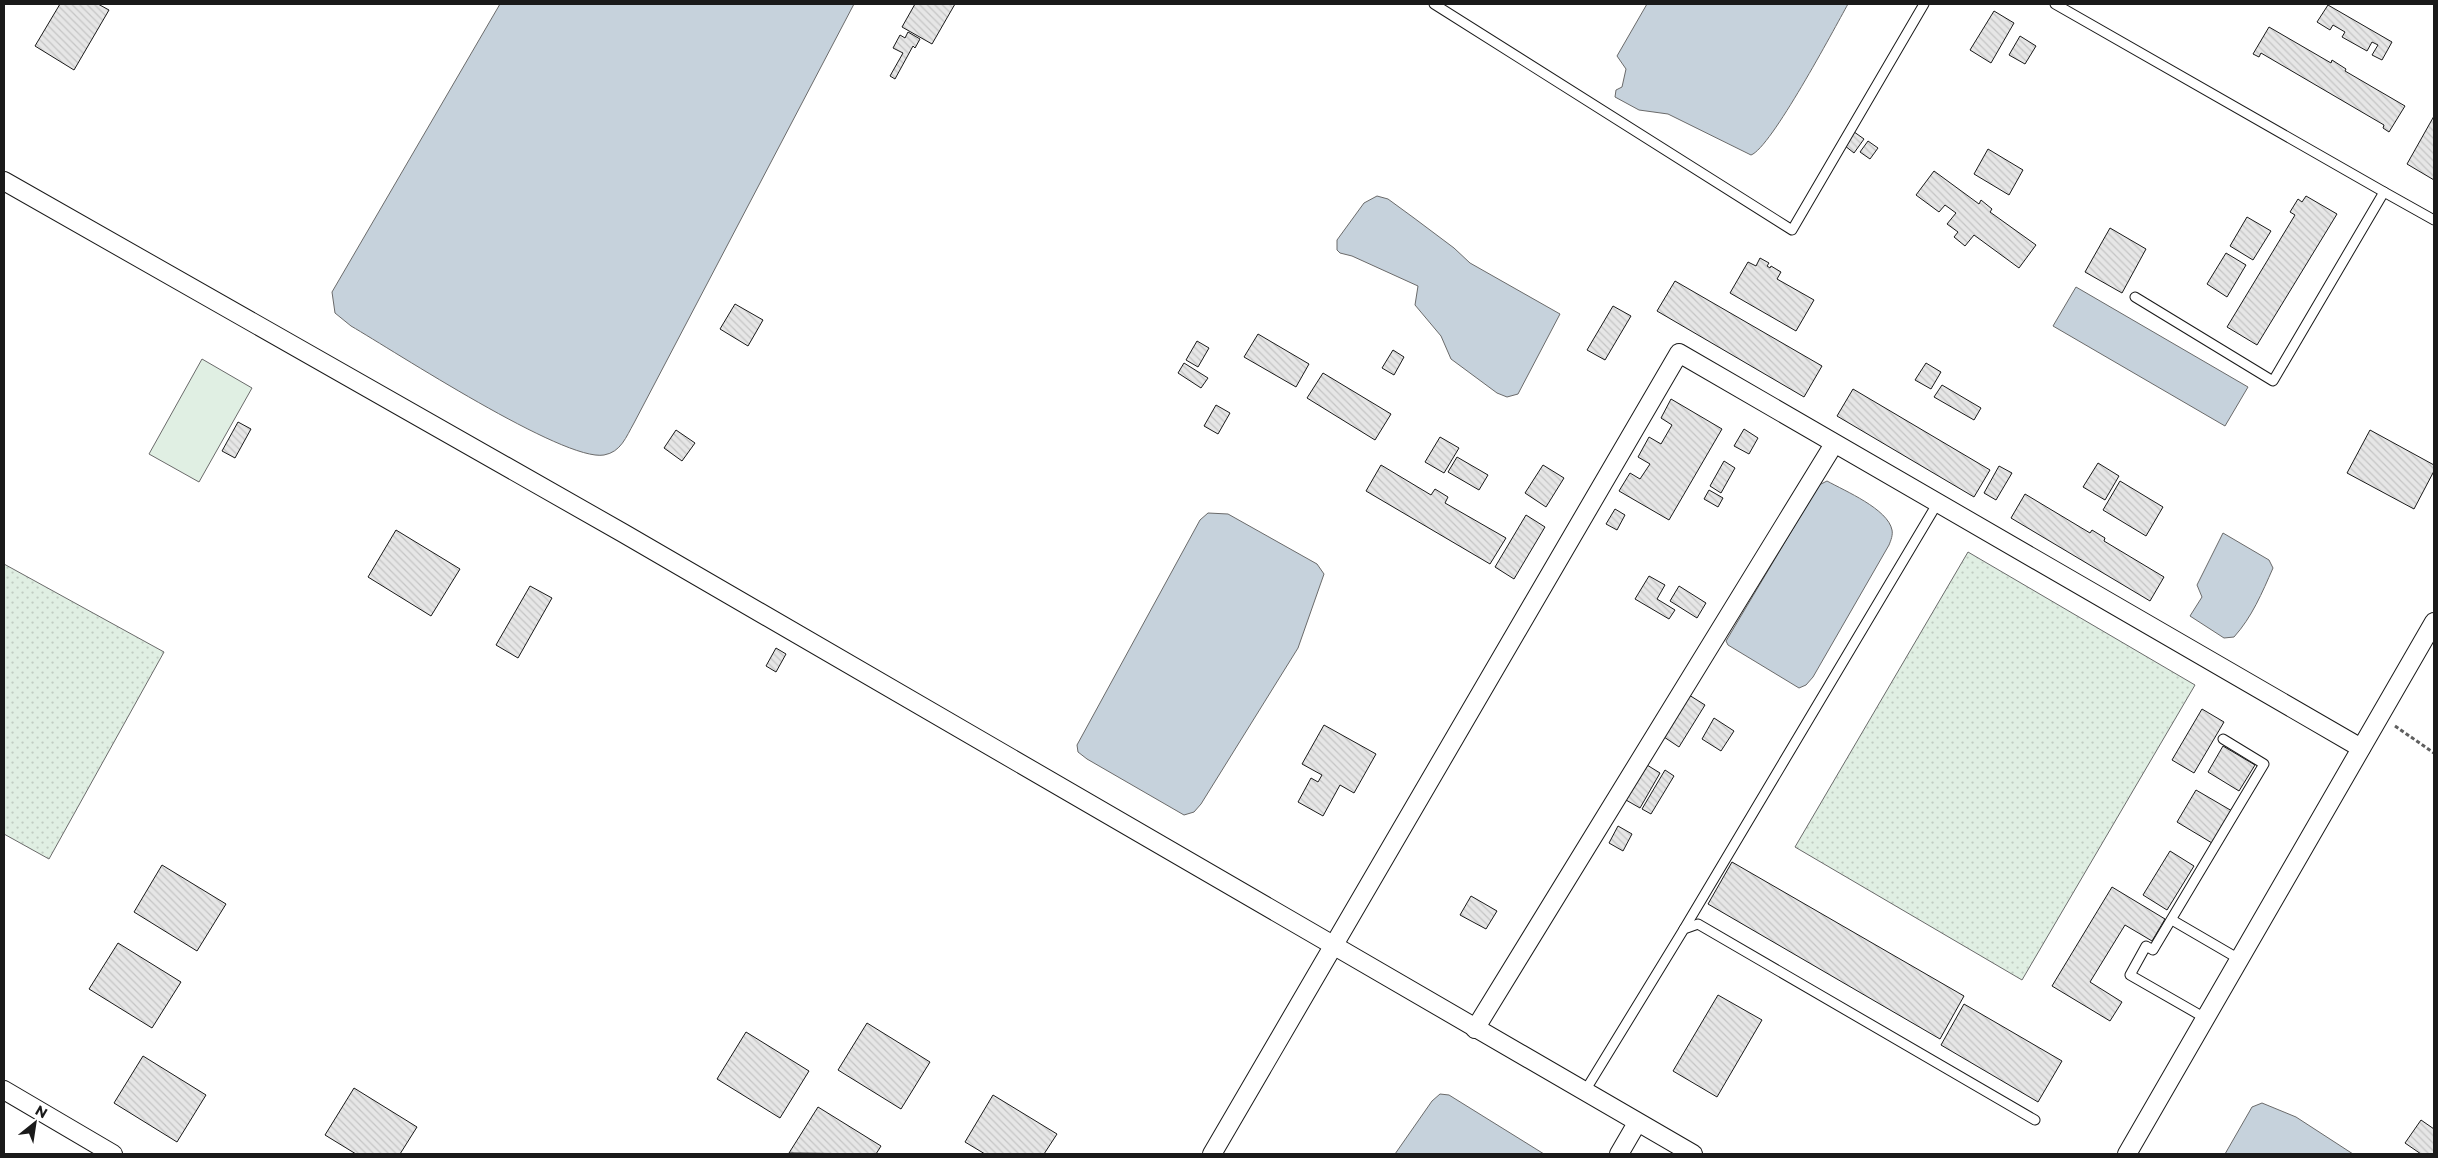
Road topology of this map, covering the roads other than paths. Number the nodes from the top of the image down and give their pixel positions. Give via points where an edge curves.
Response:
1 (1434, 4) edge
2 (1924, 4) edge
3 (2055, 4) edge
4 (4, 181) edge
5 (2384, 192) junction
6 (2434, 220) edge
7 (2135, 297) dead end
8 (1834, 444) junction
9 (1937, 504) junction
10 (2434, 622) edge
11 (2223, 739) dead end
12 (2361, 748) junction
13 (2172, 920) junction
14 (1684, 929) junction
15 (1333, 946) junction
16 (2239, 959) junction
17 (2205, 1018) junction
18 (1475, 1029) junction
19 (4, 1090) edge
20 (1585, 1091) junction
21 (2035, 1120) dead end
22 (1637, 1122) junction
23 (113, 1154) edge
24 (1212, 1154) edge
25 (1619, 1154) edge
26 (1693, 1154) edge
27 (2127, 1154) edge

1 - 2 lane via 1792,230
3 - 5 lane
4 - 15 street via 631,538
5 - 6 lane
5 - 7 lane via 2273,381
8 - 9 street
8 - 15 street via 1679,353
8 - 18 street
9 - 12 street
9 - 14 lane
10 - 12 street
11 - 13 lane via 2264,764
12 - 16 street
13 - 16 lane
13 - 17 lane via 2153,950 2146,946 2130,976
14 - 20 lane
14 - 21 lane via 1698,924 1705,927
15 - 18 street
15 - 24 street
16 - 17 street
17 - 27 street
18 - 20 street
19 - 23 street
20 - 22 street
22 - 25 street
22 - 26 street

